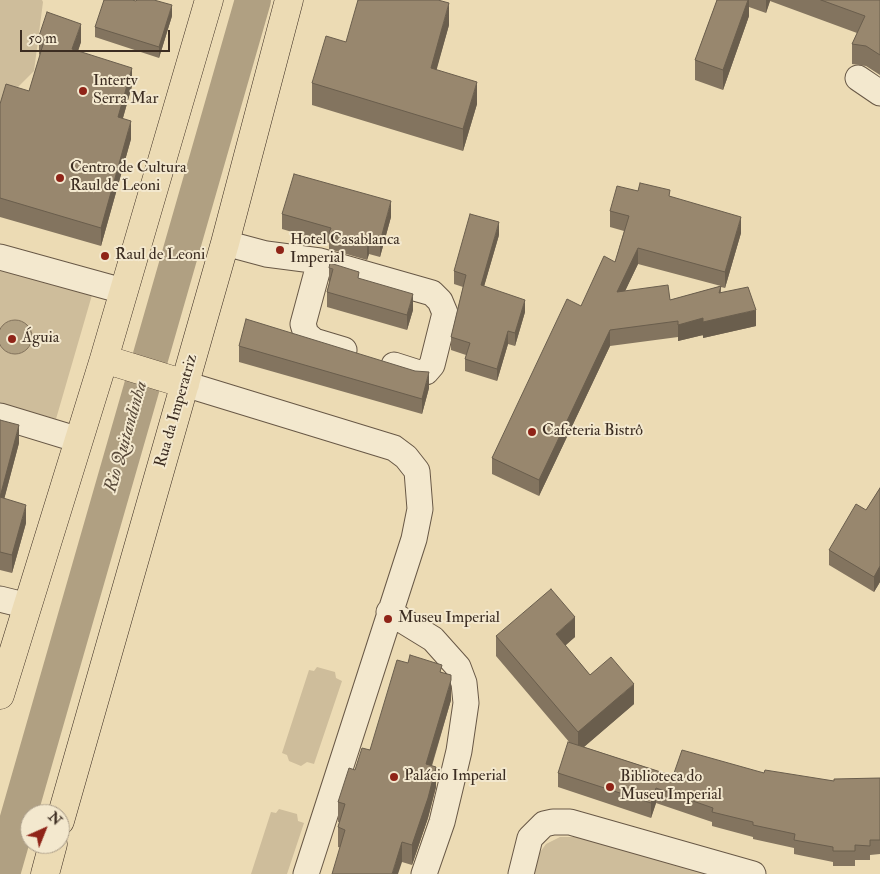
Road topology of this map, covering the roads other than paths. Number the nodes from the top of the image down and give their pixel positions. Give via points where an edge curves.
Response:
1 (209, 0) edge
2 (289, 0) edge
3 (858, 78) dead end
4 (880, 92) edge
5 (225, 243) junction
6 (0, 257) edge
7 (320, 261) junction
8 (123, 291) junction
9 (104, 359) junction
10 (185, 384) junction
11 (0, 416) edge
12 (79, 440) junction
13 (0, 598) edge
14 (28, 606) junction
15 (388, 612) junction
16 (0, 695) edge
17 (65, 804) edge
18 (50, 854) edge
19 (45, 874) edge
20 (306, 874) edge
21 (424, 874) edge
22 (521, 874) edge
23 (752, 874) edge

1 - 8 main road
2 - 5 main road, Rua da Imperatriz
3 - 4 street
5 - 7 street via 266,254
5 - 10 main road, Rua da Imperatriz
6 - 8 street
7 - 7 street via 432,293 440,301 445,313 432,365 426,372 419,373 314,341 306,334 303,324
8 - 9 main road
9 - 10 main road
9 - 12 main road
10 - 15 street via 394,448 406,457 417,471 420,509 414,539
10 - 17 main road, Rua da Imperatriz
11 - 12 street
12 - 14 main road
13 - 14 street
14 - 16 main road
15 - 20 street
15 - 21 street via 433,639 458,667 464,683 466,703 459,751 442,822
18 - 19 main road
22 - 23 street via 530,838 544,824 553,822 570,822

